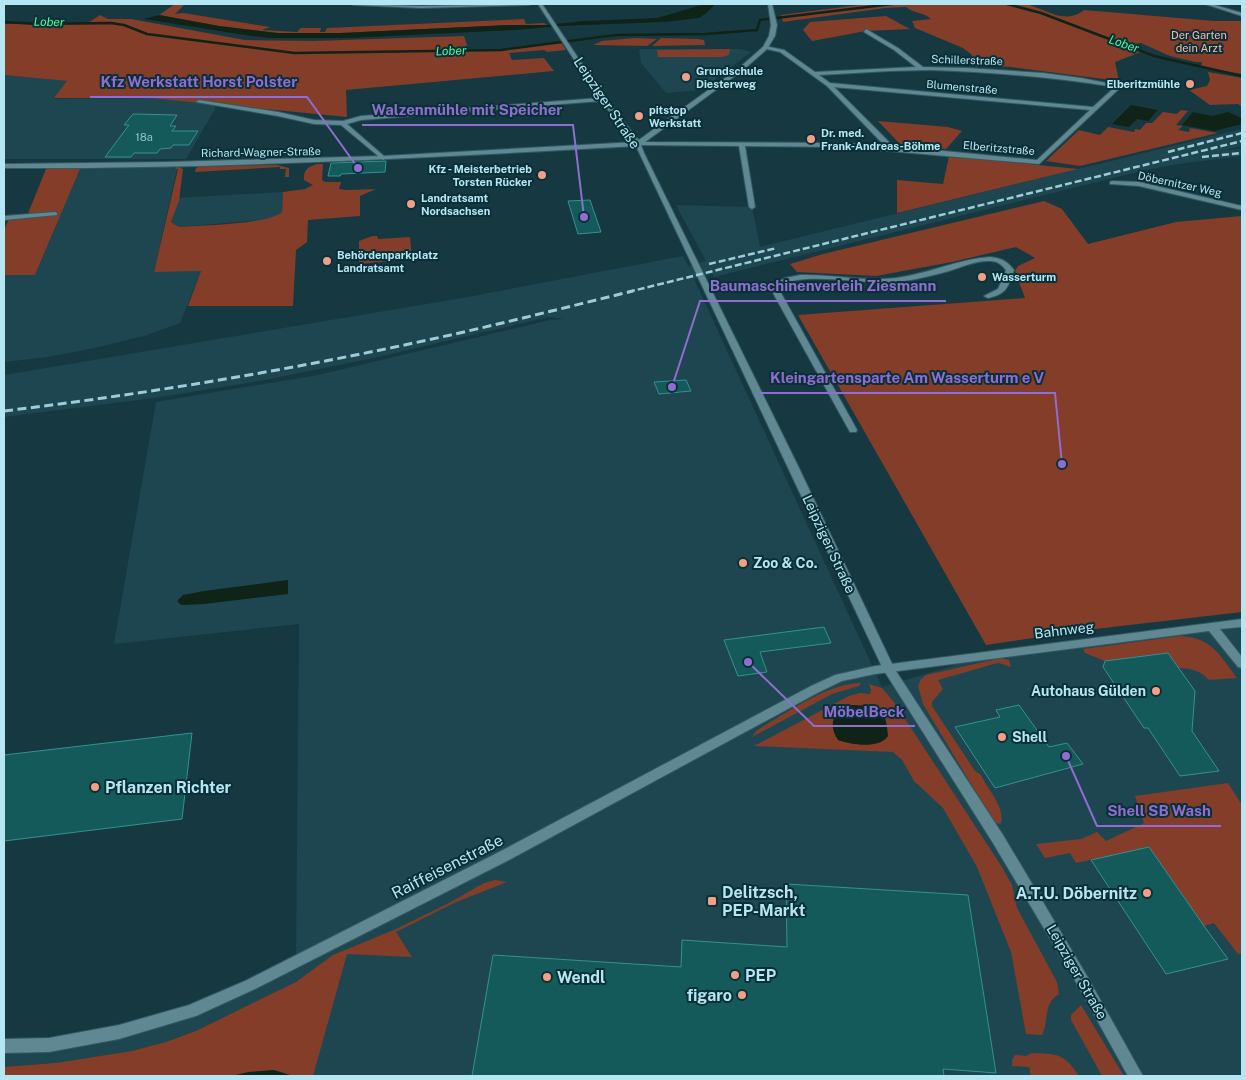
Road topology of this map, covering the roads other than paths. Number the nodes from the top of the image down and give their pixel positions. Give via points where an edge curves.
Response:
1 (4, 4) edge
2 (10, 4) edge
3 (354, 4) edge
4 (528, 4) edge
5 (540, 4) edge
6 (770, 4) edge
7 (1207, 4) edge
8 (1242, 15) edge
9 (866, 31) dead end
10 (765, 48) junction
11 (922, 69) junction
12 (814, 74) junction
13 (829, 84) junction
14 (1119, 86) joint
15 (603, 99) junction
16 (199, 102) dead end
17 (1094, 109) junction
18 (343, 123) junction
19 (638, 144) junction
20 (742, 144) junction
21 (891, 148) junction
22 (384, 158) junction
23 (4, 166) edge
24 (1112, 183) dead end
25 (752, 207) dead end
26 (1242, 208) edge
27 (55, 214) dead end
28 (4, 218) edge
29 (988, 296) dead end
30 (853, 430) dead end
31 (1242, 623) edge
32 (1212, 627) junction
33 (1242, 664) edge
34 (889, 669) junction
35 (4, 1046) edge
36 (1136, 1076) edge

1 - 2 street
3 - 4 street via 421,7
5 - 15 street, Leipziger Straße
6 - 10 street via 774,25
7 - 8 street
9 - 11 street
10 - 12 street via 782,51
10 - 19 street via 742,69
11 - 12 street, Schillerstraße
11 - 14 street, Schillerstraße via 1002,71
12 - 13 street
13 - 17 street, Blumenstraße
13 - 21 street
14 - 17 street, Elberitzstraße
15 - 18 street via 361,118
15 - 19 street, Leipziger Straße
16 - 18 street via 314,122
17 - 21 street, Elberitzstraße via 1039,162
18 - 22 street
19 - 20 street, Elberitzstraße
19 - 22 street, Richard-Wagner-Straße
19 - 34 street, Leipziger Straße
20 - 21 street, Elberitzstraße
20 - 25 street
22 - 23 street, Richard-Wagner-Straße
24 - 26 street, Döbernitzer Weg via 1139,184
27 - 28 street
29 - 30 street via 999,294 1010,270 1002,261 977,260 890,281 797,277 780,283 777,293
31 - 32 street, Bahnweg
32 - 33 street
32 - 34 street, Bahnweg
34 - 35 street, Raiffeisenstraße via 840,678 815,689 504,856 250,985 191,1011 119,1032 49,1045
34 - 36 street, Leipziger Straße via 998,839

